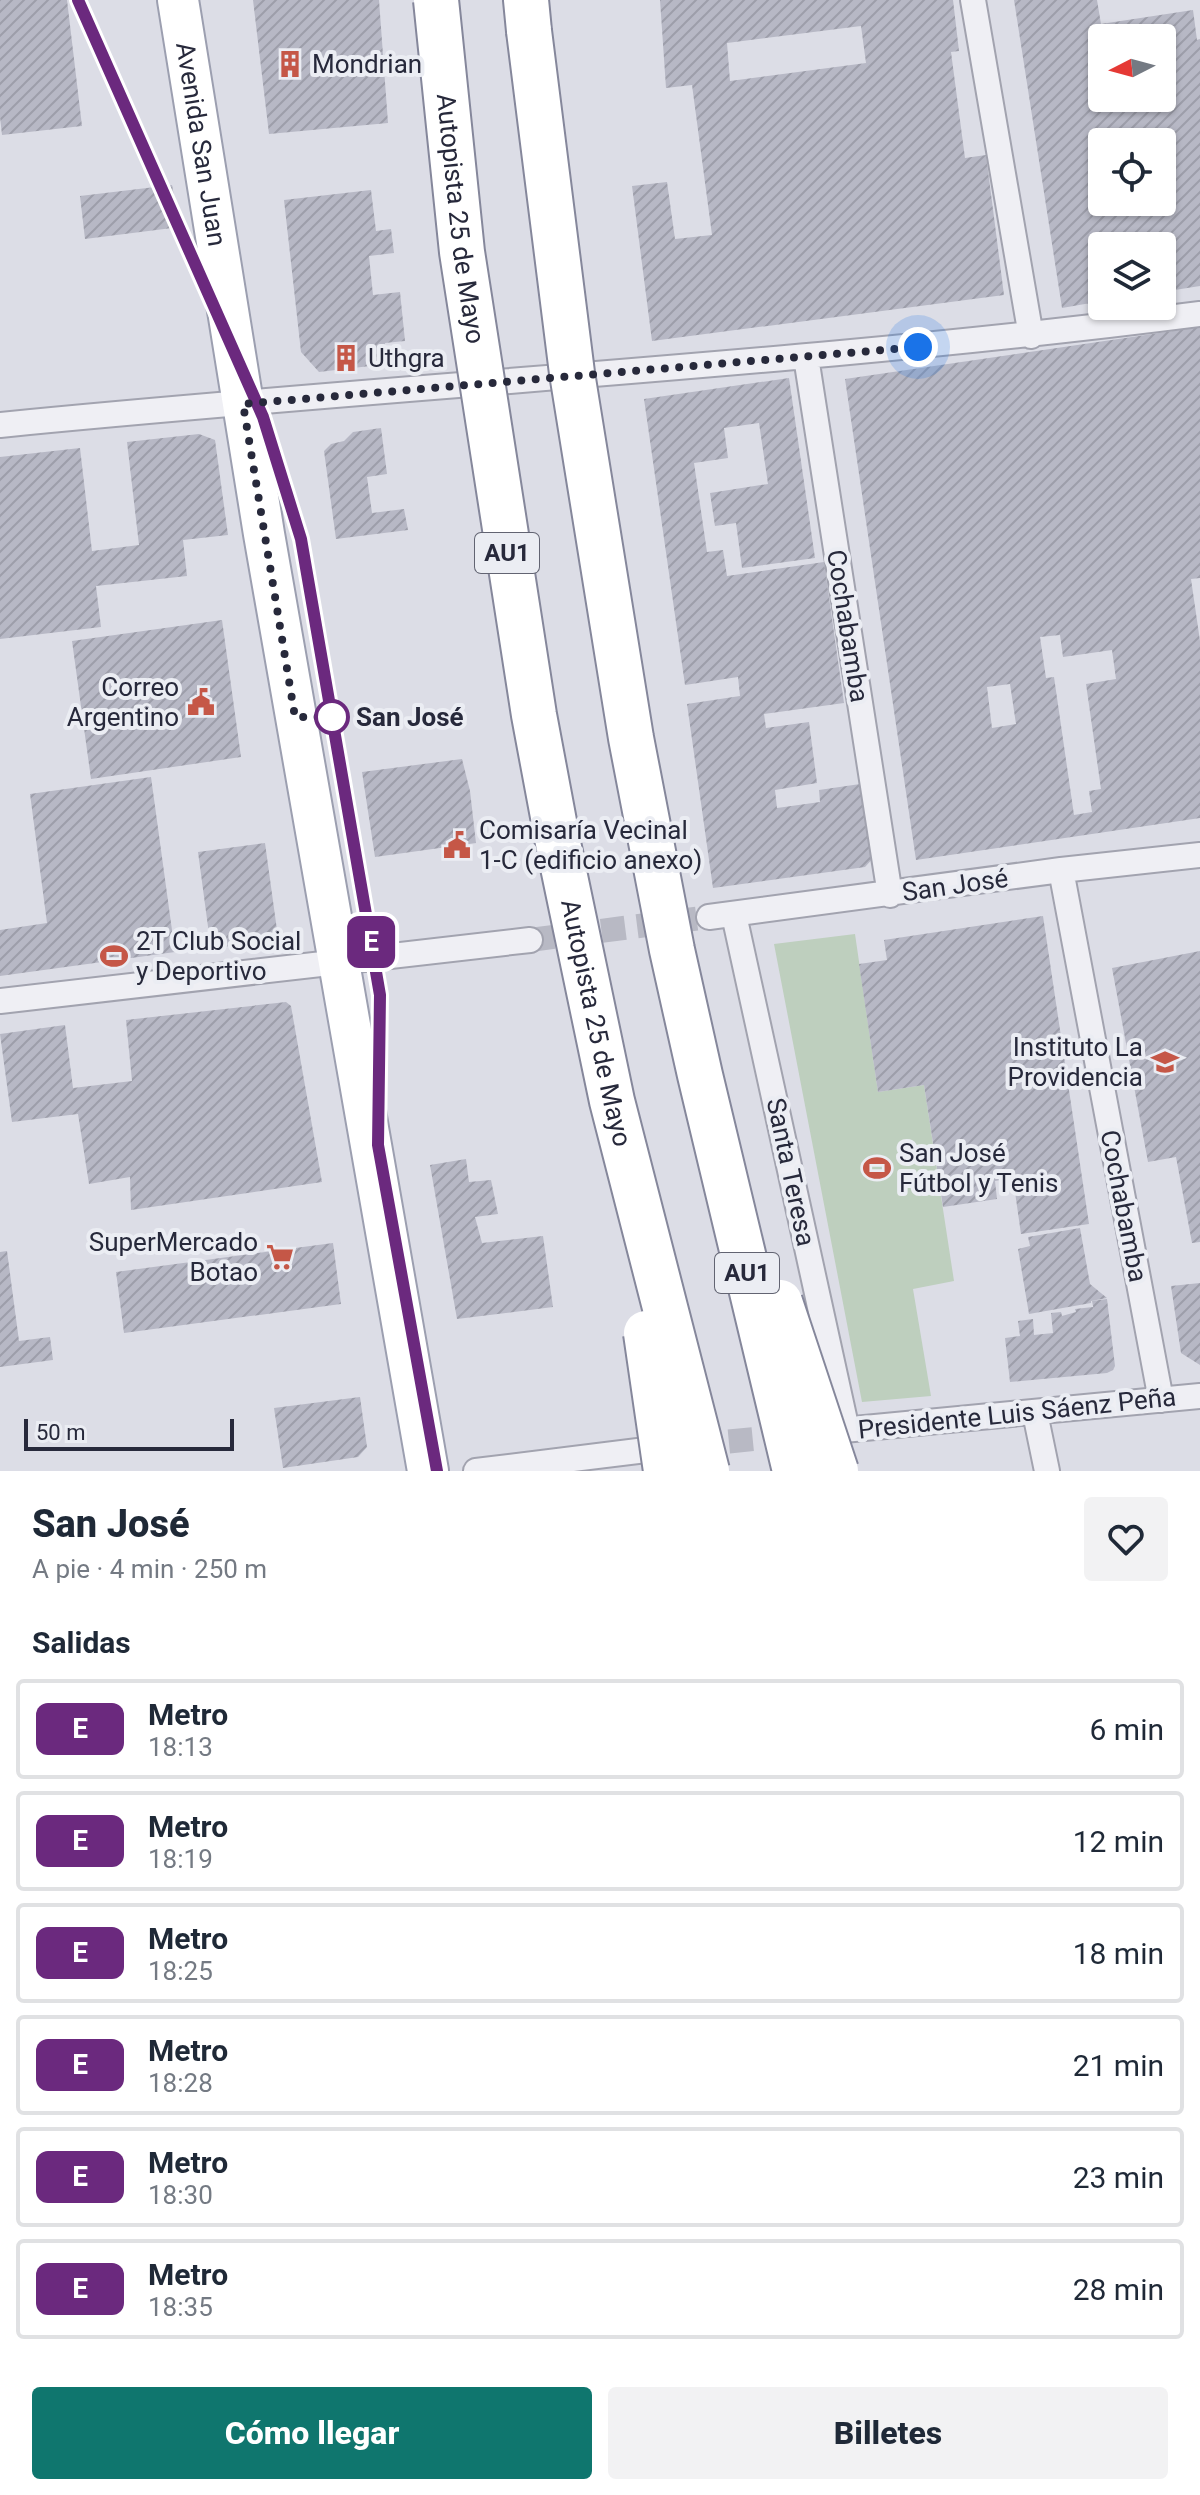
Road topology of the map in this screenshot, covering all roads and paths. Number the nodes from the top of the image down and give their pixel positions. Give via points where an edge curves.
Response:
1 (178, 0) edge
2 (436, 0) edge
3 (973, 0) edge
4 (528, 10) edge
5 (1200, 314) edge
6 (1031, 336) junction
7 (806, 357) junction
8 (243, 404) junction
9 (0, 425) edge
10 (1200, 855) edge
11 (1061, 870) junction
12 (890, 895) junction
13 (734, 915) junction
14 (709, 917) tunnel mouth
15 (530, 940) tunnel mouth
16 (338, 962) junction
17 (0, 1001) edge
18 (700, 1075) junction
19 (612, 1101) junction
20 (1200, 1396) edge
21 (1161, 1400) junction
22 (1035, 1413) junction
23 (839, 1444) edge
24 (656, 1460) edge
25 (428, 1471) edge
26 (476, 1471) edge
27 (707, 1471) edge
28 (795, 1471) edge
29 (1047, 1471) edge

1 - 8 main road, Avenida San Juan
2 - 19 highway, Autopista 25 de Mayo / AU1, bridge via 462,252 507,554 558,843
3 - 6 street
4 - 18 highway, AU1, bridge via 572,373 628,723
5 - 6 street
6 - 7 street
7 - 8 street
7 - 12 street, Cochabamba
8 - 9 street
8 - 16 main road, Avenida San Juan
10 - 11 street, San José
11 - 12 street, San José
11 - 21 street, Cochabamba
12 - 13 street, San José
13 - 14 street, San José
13 - 23 street, Santa Teresa
15 - 16 street
16 - 17 street
16 - 25 main road, Avenida San Juan
18 - 23 highway, bridge via 791,1333
18 - 28 highway, AU1, bridge
19 - 24 highway, bridge
19 - 27 highway, Autopista 25 de Mayo / AU1, bridge
20 - 21 street, Presidente Luis Sáenz Peña
21 - 22 street, Presidente Luis Sáenz Peña
22 - 23 street, Presidente Luis Sáenz Peña
22 - 29 street
24 - 26 street

